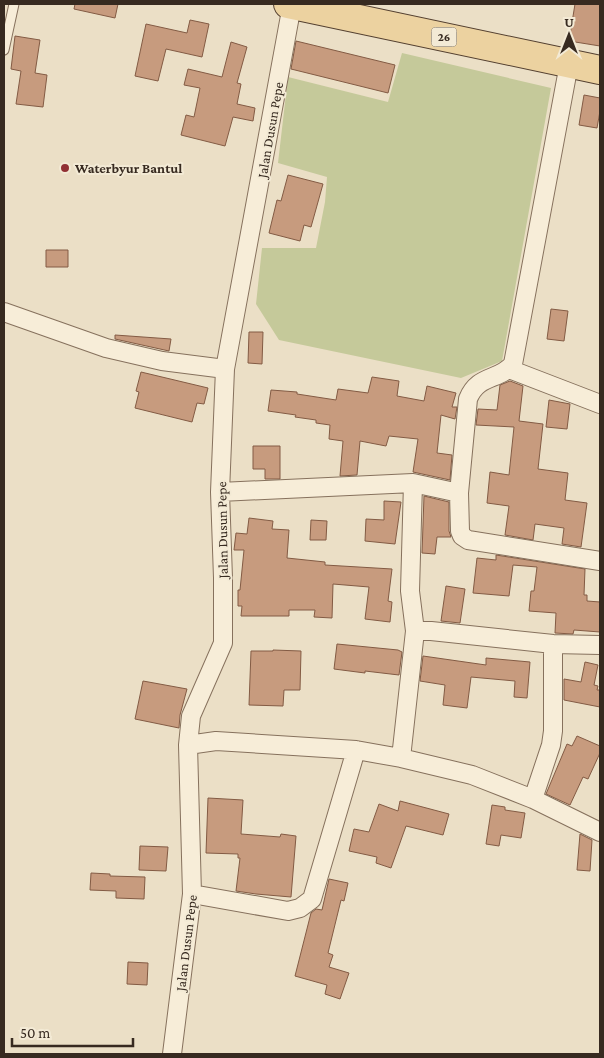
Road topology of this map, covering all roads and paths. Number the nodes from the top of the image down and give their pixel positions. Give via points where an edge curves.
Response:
1 (14, 4) edge
2 (290, 4) edge
3 (4, 50) edge
4 (569, 64) junction
5 (600, 70) edge
6 (4, 312) edge
7 (226, 369) junction
8 (509, 369) junction
9 (600, 404) edge
10 (413, 483) junction
11 (220, 492) junction
12 (459, 493) junction
13 (600, 561) edge
14 (415, 631) junction
15 (553, 644) junction
16 (600, 645) edge
17 (188, 745) junction
18 (356, 750) junction
19 (402, 758) junction
20 (533, 799) junction
21 (600, 832) edge
22 (192, 894) junction
23 (172, 1054) edge

1 - 3 lane
2 - 4 main road, 26
2 - 7 street, Jalan Dusun Pepe
4 - 5 main road, 26
4 - 8 street via 513,364
6 - 7 street via 106,348 162,361
7 - 11 street, Jalan Dusun Pepe
8 - 9 street
8 - 12 street via 480,382 471,391
10 - 11 street
10 - 12 street
10 - 14 street via 410,591
11 - 17 street, Jalan Dusun Pepe via 222,642 191,716
12 - 13 street via 460,531 468,540
14 - 15 street
14 - 19 street
15 - 16 street
15 - 20 street via 552,738
17 - 18 street via 216,741
17 - 22 street, Jalan Dusun Pepe
18 - 19 street
18 - 22 street via 312,900 288,911
19 - 20 street via 472,775
20 - 21 street
22 - 23 street, Jalan Dusun Pepe

